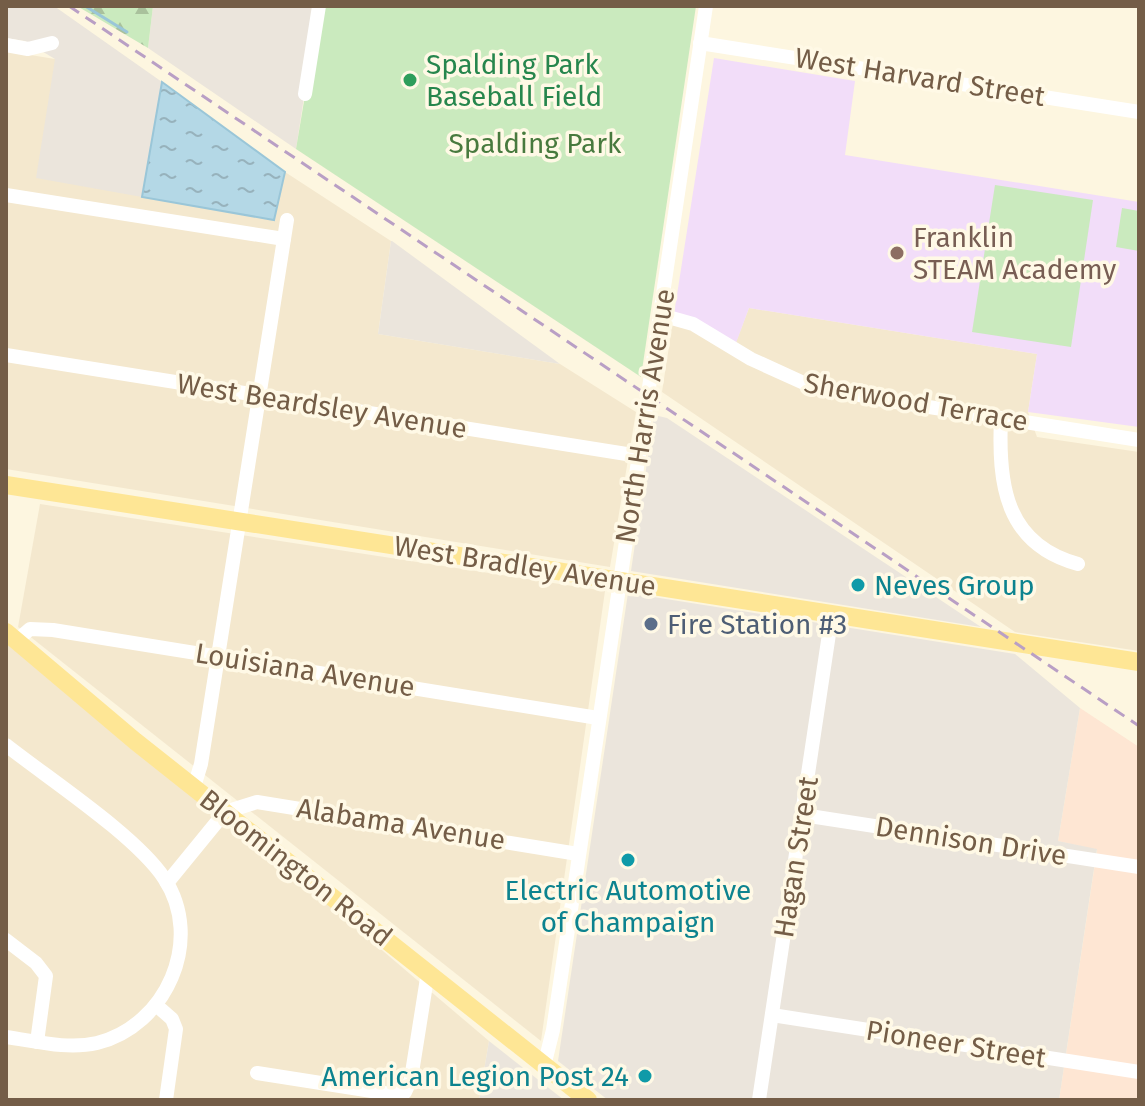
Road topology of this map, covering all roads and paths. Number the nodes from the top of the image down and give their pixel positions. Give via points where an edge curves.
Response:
1 (319, 6) edge
2 (706, 6) edge
3 (52, 43) dead end
4 (700, 43) junction
5 (6, 45) edge
6 (305, 94) dead end
7 (1139, 112) edge
8 (6, 195) edge
9 (287, 220) dead end
10 (284, 239) junction
11 (661, 315) junction
12 (6, 355) edge
13 (259, 396) junction
14 (1001, 418) junction
15 (1139, 440) edge
16 (639, 456) junction
17 (6, 485) edge
18 (239, 522) junction
19 (1078, 564) dead end
20 (620, 581) junction
21 (832, 614) junction
22 (11, 636) edge
23 (217, 656) junction
24 (1139, 662) edge
25 (598, 718) junction
26 (6, 745) edge
27 (194, 787) junction
28 (225, 812) junction
29 (803, 815) junction
30 (578, 854) junction
31 (1139, 867) edge
32 (167, 883) junction
33 (6, 940) edge
34 (428, 972) junction
35 (156, 1005) junction
36 (772, 1015) junction
37 (6, 1037) edge
38 (37, 1042) junction
39 (545, 1062) junction
40 (1139, 1072) edge
41 (257, 1073) dead end
42 (166, 1100) edge
43 (588, 1100) edge
44 (759, 1100) edge

1 - 6 street
2 - 4 street, North Harris Avenue
3 - 5 street via 28,49
4 - 7 street, West Harvard Street
4 - 11 street, North Harris Avenue
8 - 10 street
9 - 10 street
10 - 13 street
11 - 14 street, Sherwood Terrace via 693,324 806,384
11 - 16 street, North Harris Avenue
12 - 13 street, West Beardsley Avenue
13 - 16 street, West Beardsley Avenue
13 - 18 street
14 - 15 street, Sherwood Terrace
14 - 19 street via 1001,475 1017,521 1041,549
16 - 20 street, North Harris Avenue
17 - 18 main road, West Bradley Avenue
18 - 20 main road, West Bradley Avenue
18 - 23 street
20 - 21 main road, West Bradley Avenue
20 - 25 street, North Harris Avenue
21 - 24 main road, West Bradley Avenue
21 - 29 street, Hagan Street
22 - 23 street, Louisiana Avenue via 39,628
22 - 27 main road, Bloomington Road
23 - 25 street, Louisiana Avenue
23 - 27 street
25 - 30 street, North Harris Avenue
26 - 32 street via 144,855
27 - 28 main road, Bloomington Road
28 - 30 street, Alabama Avenue via 246,804 274,803
28 - 32 street
28 - 34 main road, Bloomington Road
29 - 31 street, Dennison Drive
29 - 36 street, Hagan Street
30 - 39 street, North Harris Avenue
32 - 35 street via 178,913 180,945 173,976
33 - 38 street via 46,976
34 - 39 main road, Bloomington Road
34 - 41 street via 405,1092
35 - 38 street via 128,1030 100,1042
35 - 42 street via 176,1029
36 - 40 street, Pioneer Street
36 - 44 street, Hagan Street
37 - 38 street
39 - 43 main road, Bloomington Road

